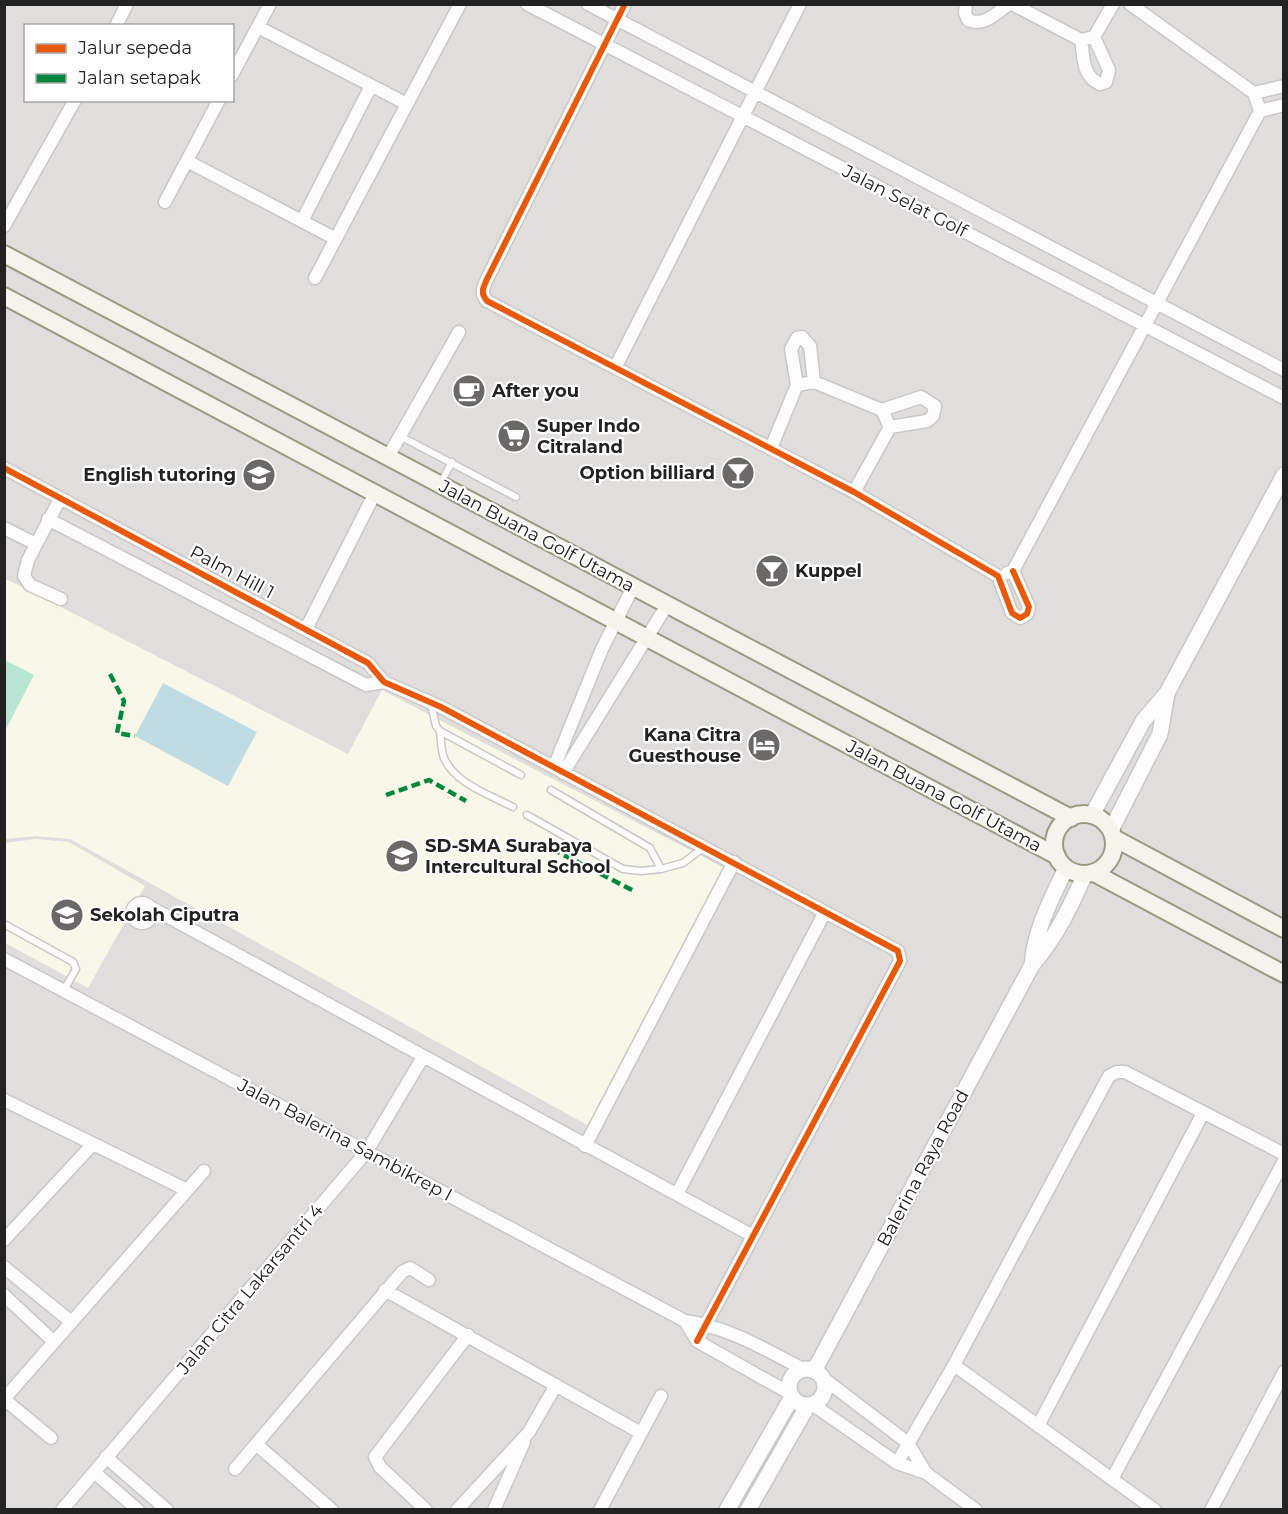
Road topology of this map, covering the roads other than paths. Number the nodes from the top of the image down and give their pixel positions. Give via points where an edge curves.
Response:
1 (127, 4) edge
2 (270, 4) edge
3 (460, 4) edge
4 (527, 4) edge
5 (588, 4) edge
6 (625, 4) edge
7 (801, 4) edge
8 (966, 4) edge
9 (1011, 4) edge
10 (1113, 4) edge
11 (1130, 4) edge
12 (617, 19) junction
13 (117, 24) edge
14 (258, 27) junction
15 (1094, 37) junction
16 (1081, 40) junction
17 (604, 45) junction
18 (234, 71) edge
19 (371, 86) junction
20 (1284, 86) edge
21 (757, 93) junction
22 (1254, 93) junction
23 (74, 102) edge
24 (218, 102) edge
25 (407, 104) junction
26 (1284, 105) edge
27 (1260, 111) junction
28 (744, 117) junction
29 (187, 161) junction
30 (165, 202) dead end
31 (302, 221) junction
32 (4, 226) edge
33 (336, 239) junction
34 (4, 254) edge
35 (315, 278) dead end
36 (4, 296) edge
37 (1156, 303) junction
38 (1144, 326) junction
39 (459, 332) dead end
40 (616, 366) junction
41 (1284, 370) edge
42 (814, 382) junction
43 (797, 385) junction
44 (1284, 398) edge
45 (882, 410) junction
46 (890, 427) junction
47 (400, 436) junction
48 (771, 448) junction
49 (388, 457) junction
50 (452, 462) junction
51 (4, 468) edge
52 (1284, 475) edge
53 (440, 484) junction
54 (854, 492) junction
55 (375, 493) junction
56 (516, 497) dead end
57 (60, 499) junction
58 (48, 519) junction
59 (4, 528) edge
60 (36, 544) junction
61 (1013, 571) junction
62 (998, 576) junction
63 (633, 587) junction
64 (61, 599) dead end
65 (667, 605) junction
66 (615, 621) junction
67 (306, 629) junction
68 (648, 639) junction
69 (384, 682) junction
70 (1167, 693) junction
71 (436, 705) junction
72 (440, 731) junction
73 (559, 770) junction
74 (521, 775) dead end
75 (551, 790) dead end
76 (513, 807) dead end
77 (527, 815) dead end
78 (1092, 815) junction
79 (1071, 818) junction
80 (1112, 834) junction
81 (704, 846) junction
82 (734, 862) junction
83 (1061, 862) junction
84 (661, 869) junction
85 (1090, 874) junction
86 (152, 908) dead end
87 (825, 912) junction
88 (4, 924) edge
89 (1284, 928) edge
90 (4, 959) edge
91 (1032, 965) junction
92 (1284, 974) edge
93 (64, 990) junction
94 (423, 1057) junction
95 (7, 1106) edge
96 (1203, 1113) junction
97 (93, 1144) junction
98 (585, 1146) junction
99 (367, 1151) junction
100 (1284, 1154) edge
101 (1284, 1161) edge
102 (204, 1171) dead end
103 (187, 1190) junction
104 (676, 1194) junction
105 (753, 1236) junction
106 (4, 1240) edge
107 (4, 1267) edge
108 (429, 1280) dead end
109 (385, 1290) junction
110 (4, 1295) edge
111 (685, 1320) junction
112 (70, 1322) junction
113 (706, 1323) junction
114 (468, 1335) junction
115 (53, 1341) junction
116 (697, 1341) junction
117 (954, 1365) junction
118 (1284, 1372) edge
119 (814, 1373) junction
120 (556, 1385) junction
121 (792, 1395) junction
122 (661, 1396) dead end
123 (4, 1399) edge
124 (810, 1405) junction
125 (1038, 1426) junction
126 (529, 1432) junction
127 (641, 1433) junction
128 (51, 1438) dead end
129 (908, 1443) junction
130 (256, 1444) junction
131 (106, 1457) junction
132 (897, 1463) junction
133 (235, 1469) dead end
134 (94, 1472) junction
135 (926, 1473) junction
136 (1112, 1479) junction
137 (62, 1509) edge
138 (138, 1509) edge
139 (167, 1509) edge
140 (332, 1509) edge
141 (426, 1509) edge
142 (457, 1509) edge
143 (494, 1509) edge
144 (600, 1509) edge
145 (727, 1509) edge
146 (748, 1509) edge
147 (976, 1509) edge
148 (1155, 1509) edge
149 (1210, 1509) edge

1 - 13 street
2 - 14 street
3 - 25 street
4 - 17 street, Jalan Selat Golf
5 - 12 street, Jalan Selat Golf
6 - 12 street
7 - 21 street
8 - 9 street via 965,13 974,23 987,20
9 - 16 street
10 - 15 street
11 - 22 street
12 - 17 street
12 - 21 street, Jalan Selat Golf
14 - 18 street
14 - 19 street
15 - 16 street
15 - 16 street via 1109,70 1106,82 1100,84 1090,80 1086,73
17 - 28 street, Jalan Selat Golf
17 - 40 street via 482,291 487,301
19 - 25 street
19 - 31 street
20 - 22 street
21 - 28 street
21 - 37 street, Jalan Selat Golf
22 - 27 street
23 - 32 street
24 - 29 street
25 - 33 street
26 - 27 street
27 - 37 street
28 - 38 street, Jalan Selat Golf
28 - 40 street
29 - 30 street
29 - 31 street
31 - 33 street
33 - 35 street
34 - 49 main road, Jalan Buana Golf Utama
36 - 55 main road, Jalan Buana Golf Utama
37 - 38 street
37 - 41 street, Jalan Selat Golf
38 - 44 street, Jalan Selat Golf
38 - 61 street
39 - 47 street
40 - 48 street
42 - 43 street
42 - 43 street via 810,345 802,337 792,341 791,349
42 - 45 street
43 - 48 street
45 - 46 street
45 - 46 street via 921,397 935,406 927,421
46 - 54 street
47 - 49 street
47 - 50 lane
48 - 54 street
49 - 53 main road, Jalan Buana Golf Utama
50 - 53 lane
50 - 56 lane
51 - 57 street, Palm Hill 1
52 - 70 street
53 - 63 main road, Jalan Buana Golf Utama
54 - 62 street
55 - 66 main road, Jalan Buana Golf Utama
55 - 67 street
57 - 58 street
57 - 67 street, Palm Hill 1
58 - 60 street
58 - 69 street, Palm Hill 1 via 366,685
59 - 60 street
60 - 64 street via 25,569 26,581
61 - 62 street
61 - 62 street via 1029,607 1020,618 1012,613
63 - 65 main road, Jalan Buana Golf Utama
63 - 66 street
65 - 68 street
65 - 79 main road, Jalan Buana Golf Utama
66 - 68 main road, Jalan Buana Golf Utama
66 - 73 street
67 - 69 street, Palm Hill 1 via 368,663
68 - 73 street
68 - 83 main road, Jalan Buana Golf Utama
69 - 71 street, Palm Hill 1
70 - 78 street via 1143,721
70 - 80 street via 1160,734
71 - 72 lane
71 - 73 street, Palm Hill 1
72 - 74 lane
72 - 76 lane via 443,756 452,771
73 - 81 street, Palm Hill 1
75 - 84 lane via 650,848
77 - 84 lane via 623,869
78 - 79 main road
78 - 80 main road via 1106,823
79 - 83 main road via 1063,823 1055,839
80 - 85 main road via 1114,847 1108,863
80 - 89 main road
81 - 82 street, Palm Hill 1
81 - 84 lane via 682,863
82 - 87 street, Palm Hill 1
82 - 98 street
83 - 85 main road
83 - 91 street, Balerina Raya Road via 1034,941
85 - 91 street, Balerina Raya Road via 1066,919
85 - 92 main road
86 - 94 street
87 - 104 street
87 - 105 street, Palm Hill 1 via 893,947 901,957
88 - 93 lane via 73,962 76,969
90 - 93 street, Jalan Balerina Sambikrep I
91 - 119 street, Balerina Raya Road
93 - 99 street, Jalan Balerina Sambikrep I
94 - 98 street
94 - 99 street, Jalan Citra Lakarsantri 4
95 - 97 street
96 - 100 street
96 - 117 street via 1125,1072 1109,1076
96 - 125 street
97 - 103 street
97 - 106 street
98 - 104 street
99 - 111 street, Jalan Balerina Sambikrep I
99 - 131 street, Jalan Citra Lakarsantri 4
101 - 136 street
102 - 103 street
103 - 112 street
104 - 105 street
105 - 113 street
107 - 112 street
108 - 109 street via 407,1268
109 - 114 street
109 - 130 street
110 - 115 street
111 - 113 street, Jalan Balerina Sambikrep I
111 - 116 street
112 - 115 street
113 - 116 street
113 - 119 street, Jalan Balerina Sambikrep I
114 - 120 street
114 - 141 street via 375,1457 380,1467
115 - 123 street
116 - 121 street
117 - 125 street
117 - 129 street
118 - 149 street
119 - 121 street via 799,1372 791,1382
119 - 124 street via 825,1390 818,1402
119 - 129 street, Jalan Balerina Sambikrep I
120 - 126 street
120 - 127 street
121 - 124 street via 799,1403
121 - 145 street
122 - 127 street
123 - 128 street
124 - 132 street, Jalan Balerina Sambikrep I
124 - 146 street
125 - 136 street
126 - 142 street
126 - 143 street
127 - 144 street
129 - 132 street
129 - 135 street, Jalan Balerina Sambikrep I
130 - 133 street
130 - 140 street
131 - 134 street, Jalan Citra Lakarsantri 4
131 - 139 street
132 - 135 street, Jalan Balerina Sambikrep I
134 - 137 street, Jalan Citra Lakarsantri 4
134 - 138 street
135 - 147 street, Jalan Balerina Sambikrep I
136 - 148 street

